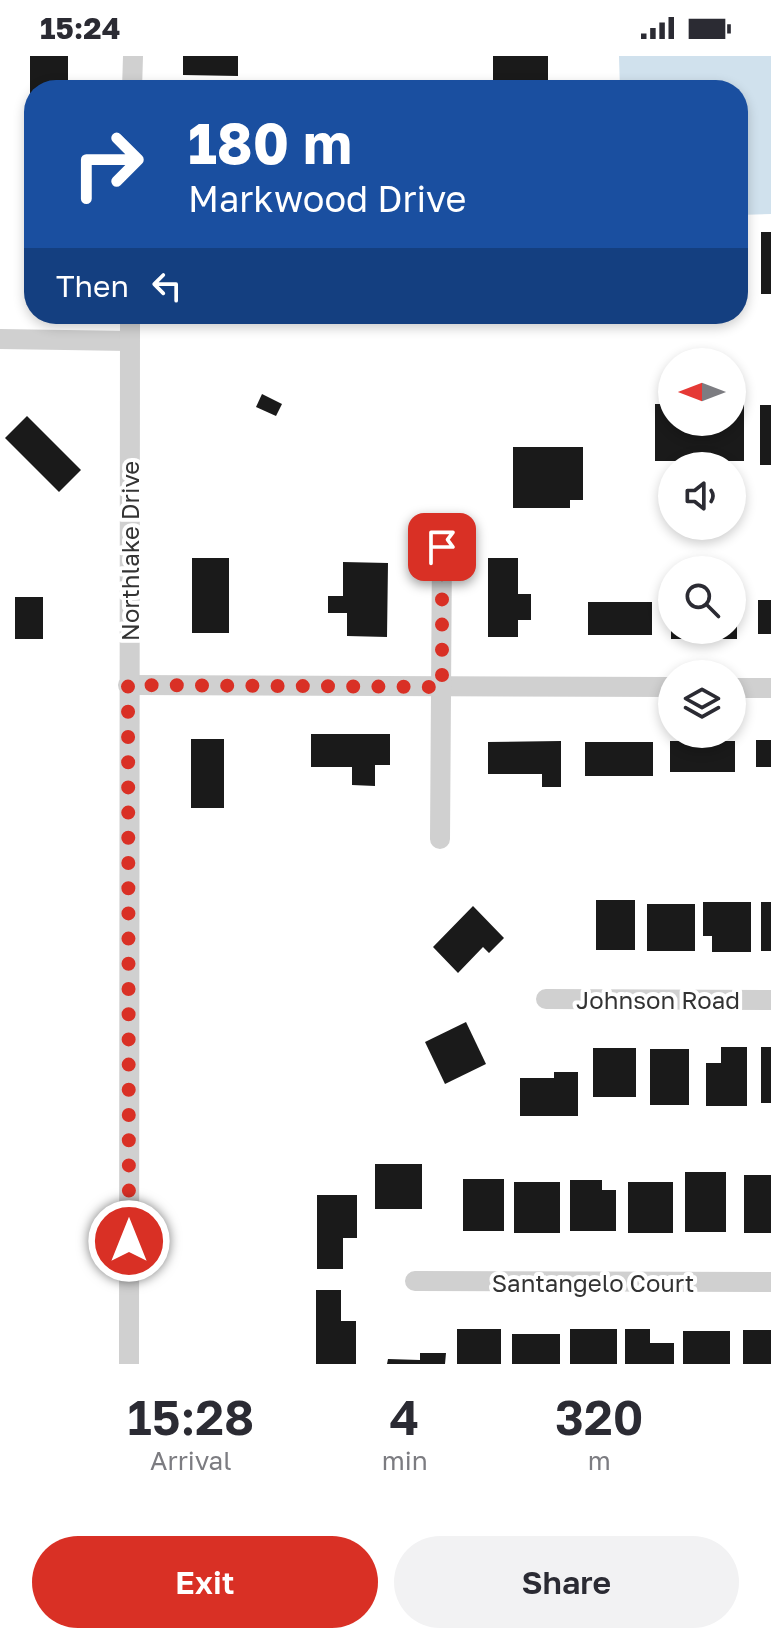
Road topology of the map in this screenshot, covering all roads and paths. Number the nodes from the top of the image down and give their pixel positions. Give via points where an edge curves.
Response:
1 (133, 56) edge
2 (132, 80) edge
3 (130, 324) edge
4 (0, 339) edge
5 (130, 341) junction
6 (442, 547) dead end
7 (128, 685) junction
8 (442, 687) junction
9 (658, 687) edge
10 (746, 688) edge
11 (771, 688) edge
12 (440, 839) dead end
13 (546, 999) dead end
14 (771, 1000) edge
15 (415, 1281) dead end
16 (771, 1282) edge
17 (129, 1364) edge

1 - 2 street
3 - 5 street, Northlake Drive
4 - 5 street
5 - 7 street, Northlake Drive
6 - 8 street
7 - 8 street
7 - 17 street, Northlake Drive
8 - 9 street
8 - 12 street
10 - 11 street
13 - 14 street, Johnson Road
15 - 16 street, Santangelo Court

